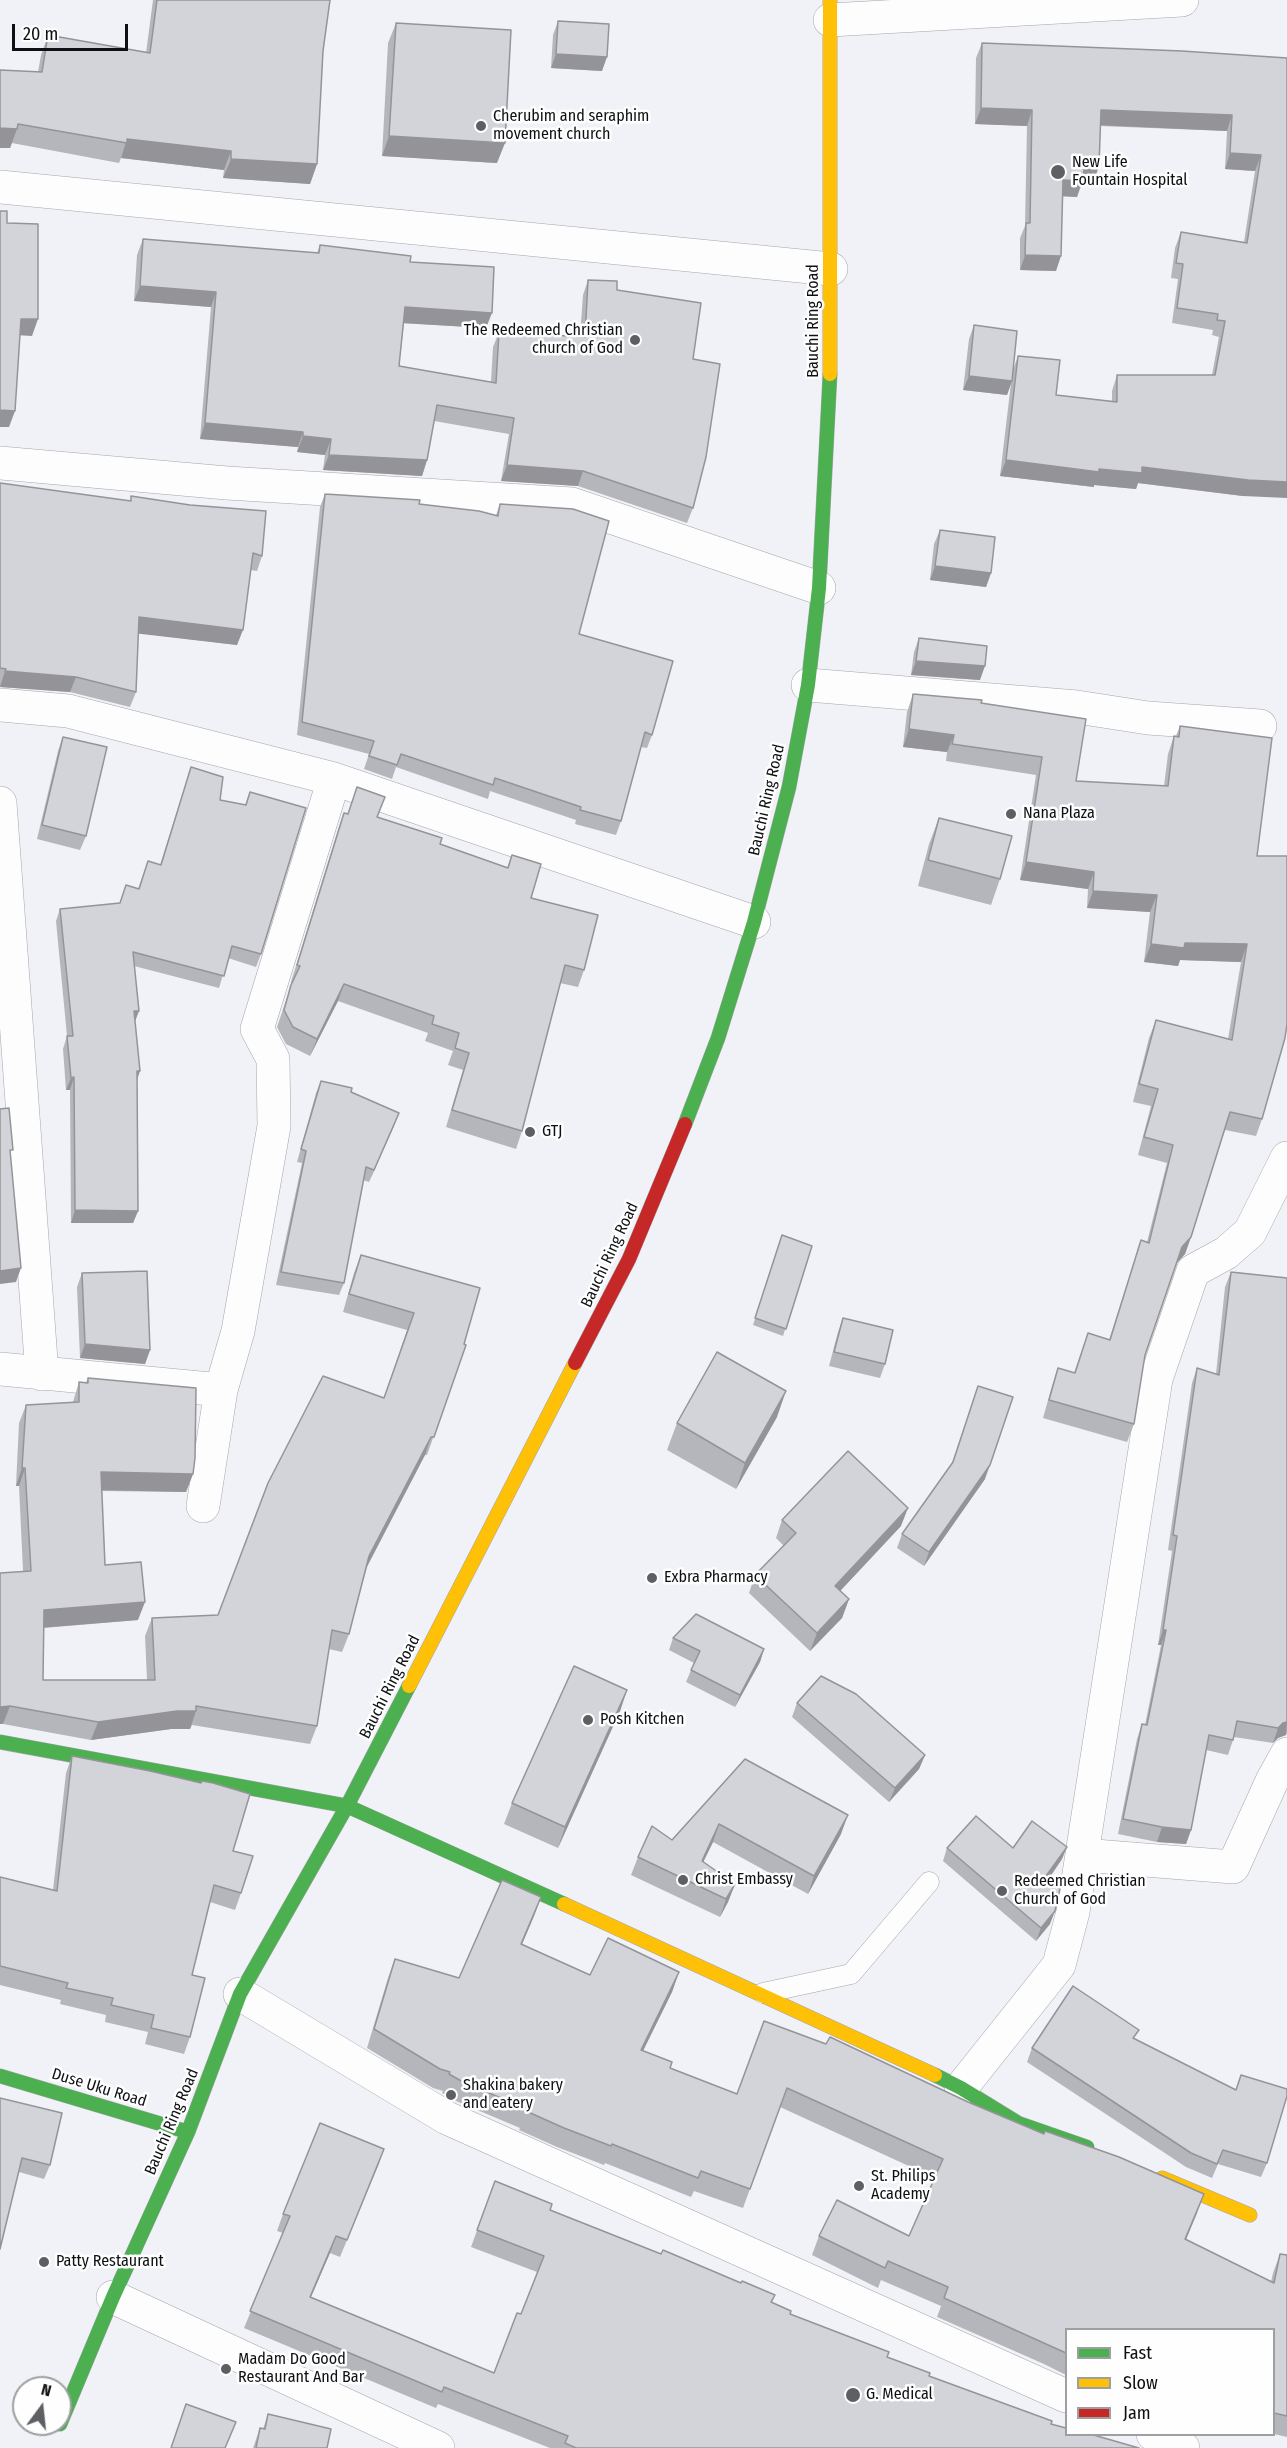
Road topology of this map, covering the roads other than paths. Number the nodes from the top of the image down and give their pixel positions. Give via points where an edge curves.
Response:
1 (1182, 0) edge
2 (830, 10) edge
3 (0, 187) edge
4 (831, 269) junction
5 (0, 463) edge
6 (819, 588) junction
7 (808, 685) junction
8 (0, 705) edge
9 (1260, 726) dead end
10 (334, 779) junction
11 (0, 803) edge
12 (754, 922) junction
13 (1285, 1167) edge
14 (0, 1369) edge
15 (42, 1374) junction
16 (221, 1390) junction
17 (203, 1506) dead end
18 (0, 1742) edge
19 (1287, 1754) edge
20 (347, 1806) junction
21 (1082, 1855) junction
22 (929, 1882) dead end
23 (760, 1993) junction
24 (240, 1994) junction
25 (0, 2076) edge
26 (960, 2088) junction
27 (188, 2132) junction
28 (1096, 2151) edge
29 (1152, 2173) edge
30 (1250, 2215) dead end
31 (113, 2297) junction
32 (72, 2395) edge
33 (1065, 2396) edge
34 (55, 2436) edge
35 (1157, 2436) edge
36 (53, 2440) dead end
37 (438, 2448) edge
38 (1184, 2448) edge

1 - 2 street
2 - 4 main road, Bauchi Ring Road
3 - 4 street
4 - 6 main road, Bauchi Ring Road via 830,377
5 - 6 street via 227,483 572,504
6 - 7 main road, Bauchi Ring Road
7 - 9 street
7 - 12 main road, Bauchi Ring Road via 789,787
8 - 10 street via 68,711
10 - 12 street
10 - 16 street via 257,1029 273,1059 274,1126 238,1331
11 - 15 street
12 - 20 main road, Bauchi Ring Road via 718,1038 629,1259
13 - 21 street via 1250,1232 1226,1253 1193,1271 1156,1379
14 - 15 street
15 - 16 street
16 - 17 street
18 - 20 main road
19 - 21 street via 1233,1867
20 - 23 main road
20 - 24 main road, Bauchi Ring Road
21 - 26 street via 1059,1965
22 - 23 lane via 851,1974
23 - 26 main road
24 - 27 main road, Bauchi Ring Road
24 - 33 street via 447,2118
25 - 27 main road, Duse Uku Road
26 - 28 main road via 1018,2123
27 - 31 main road, Bauchi Ring Road
29 - 30 main road
31 - 32 main road, Bauchi Ring Road
31 - 37 street
34 - 36 main road, Bauchi Ring Road
35 - 38 street

